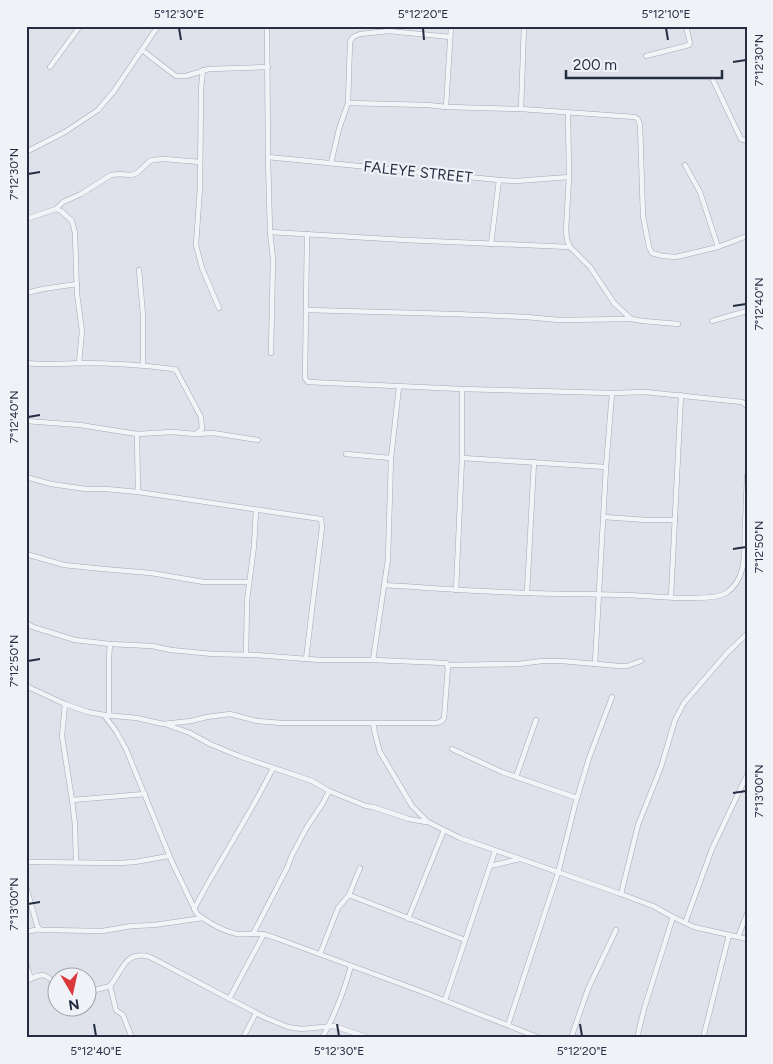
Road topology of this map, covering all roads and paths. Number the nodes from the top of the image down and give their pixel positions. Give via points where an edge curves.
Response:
1 (80, 26) edge
2 (158, 26) edge
3 (267, 26) edge
4 (450, 26) edge
5 (524, 26) edge
6 (686, 26) edge
7 (450, 37) junction
8 (142, 50) junction
9 (646, 56) dead end
10 (50, 67) dead end
11 (268, 67) junction
12 (204, 70) junction
13 (714, 80) dead end
14 (348, 103) junction
15 (446, 107) junction
16 (521, 109) junction
17 (568, 113) junction
18 (747, 139) edge
19 (26, 152) edge
20 (268, 157) junction
21 (200, 162) junction
22 (332, 163) junction
23 (685, 165) dead end
24 (569, 177) junction
25 (499, 180) junction
26 (56, 209) junction
27 (26, 219) edge
28 (270, 232) junction
29 (307, 234) junction
30 (747, 236) edge
31 (491, 244) junction
32 (570, 247) junction
33 (718, 247) junction
34 (139, 270) dead end
35 (77, 284) junction
36 (26, 293) edge
37 (219, 308) dead end
38 (307, 310) junction
39 (747, 311) edge
40 (631, 319) junction
41 (712, 321) dead end
42 (678, 324) dead end
43 (271, 353) dead end
44 (26, 363) edge
45 (79, 363) junction
46 (143, 365) junction
47 (399, 387) junction
48 (462, 389) junction
49 (612, 393) junction
50 (681, 395) junction
51 (747, 406) edge
52 (26, 421) edge
53 (137, 434) junction
54 (196, 434) junction
55 (258, 440) dead end
56 (346, 454) dead end
57 (391, 458) junction
58 (462, 458) junction
59 (534, 462) junction
60 (606, 467) junction
61 (747, 476) edge
62 (26, 477) edge
63 (138, 492) junction
64 (256, 510) junction
65 (604, 516) junction
66 (675, 520) junction
67 (746, 526) edge
68 (26, 554) edge
69 (249, 582) junction
70 (384, 585) junction
71 (456, 590) junction
72 (527, 593) junction
73 (599, 595) junction
74 (671, 597) junction
75 (26, 623) edge
76 (747, 634) edge
77 (110, 644) junction
78 (246, 655) junction
79 (306, 659) junction
80 (373, 660) junction
81 (641, 661) dead end
82 (595, 664) junction
83 (447, 665) junction
84 (26, 686) edge
85 (612, 698) dead end
86 (66, 704) junction
87 (107, 715) junction
88 (536, 720) dead end
89 (191, 721) junction
90 (374, 723) junction
91 (164, 724) junction
92 (190, 733) junction
93 (452, 749) dead end
94 (273, 768) junction
95 (747, 775) edge
96 (516, 777) junction
97 (329, 791) junction
98 (145, 794) junction
99 (577, 798) junction
100 (72, 800) junction
101 (428, 822) junction
102 (444, 830) junction
103 (495, 851) junction
104 (169, 856) junction
105 (522, 859) junction
106 (26, 862) edge
107 (76, 862) junction
108 (490, 866) junction
109 (360, 868) dead end
110 (558, 872) junction
111 (26, 887) edge
112 (622, 894) junction
113 (349, 895) junction
114 (194, 909) junction
115 (747, 914) edge
116 (672, 917) junction
117 (203, 918) junction
118 (408, 919) junction
119 (686, 923) junction
120 (39, 929) junction
121 (616, 930) dead end
122 (26, 932) edge
123 (253, 934) junction
124 (264, 934) junction
125 (729, 935) junction
126 (738, 937) junction
127 (747, 939) edge
128 (465, 940) junction
129 (320, 954) junction
130 (26, 964) edge
131 (351, 966) junction
132 (48, 977) edge
133 (29, 980) edge
134 (110, 986) junction
135 (98, 989) edge
136 (229, 999) junction
137 (444, 1000) junction
138 (256, 1013) junction
139 (508, 1025) junction
140 (329, 1026) junction
141 (132, 1038) edge
142 (243, 1038) edge
143 (322, 1038) edge
144 (369, 1038) edge
145 (540, 1038) edge
146 (571, 1038) edge
147 (637, 1038) edge
148 (703, 1038) edge

1 - 10 street
2 - 8 street
3 - 11 street
4 - 7 street
5 - 16 street
6 - 9 street via 688,45
7 - 14 street via 389,31 352,37
7 - 15 street
8 - 12 street via 176,76
8 - 19 street via 98,110
11 - 12 street
11 - 20 street
12 - 21 street
13 - 18 street via 742,139
14 - 15 street
14 - 22 street
15 - 16 street
16 - 17 street
17 - 24 street
17 - 33 street via 635,117 639,121 643,216 652,253 676,257
20 - 22 street, FALEYE STREET
20 - 28 street
21 - 26 street via 156,159 138,173 111,175
21 - 37 street via 196,246
22 - 25 street, FALEYE STREET
23 - 33 street via 700,192
24 - 25 street, FALEYE STREET
24 - 32 street via 566,230
25 - 31 street
26 - 27 street
26 - 35 street via 72,221 74,227
28 - 29 street
28 - 43 street via 273,259
29 - 31 street
29 - 38 street
30 - 33 street
31 - 32 street
32 - 40 street via 590,267 614,303
34 - 46 street
35 - 36 street
35 - 45 street via 82,335
38 - 40 street via 559,320
38 - 47 street via 305,378 308,382
39 - 41 street
40 - 42 street
44 - 45 street
45 - 46 street
46 - 54 street via 176,370 201,418 202,429
47 - 48 street
47 - 57 street
48 - 49 street
48 - 58 street
49 - 50 street
49 - 60 street
50 - 51 street via 742,402
50 - 66 street
52 - 53 street
53 - 54 street
53 - 63 street
54 - 55 street via 213,433
56 - 57 street
57 - 70 street via 388,559
58 - 59 street
58 - 71 street
59 - 60 street
59 - 72 street
60 - 65 street
61 - 67 street
62 - 63 street via 86,489
63 - 64 street
64 - 69 street
64 - 79 street via 320,519 322,527
65 - 66 street
65 - 73 street
66 - 74 street
67 - 74 street via 743,564 737,583 727,593 701,598
68 - 69 street via 64,565 151,573 204,582
69 - 78 street
70 - 71 street
70 - 80 street
71 - 72 street
72 - 73 street
73 - 74 street
73 - 82 street
75 - 77 street via 75,640
76 - 112 street via 684,702 638,825
77 - 78 street
77 - 87 street
78 - 79 street
79 - 80 street
80 - 83 street
81 - 82 street via 628,666
82 - 83 street via 542,660 519,664
83 - 90 street via 443,720 439,723
84 - 86 street
85 - 99 street
86 - 87 street
86 - 100 street via 62,736
87 - 91 street
87 - 98 street
88 - 96 street
89 - 90 street via 230,714 282,723
89 - 91 street
89 - 92 street
90 - 101 street via 380,752 412,806
91 - 92 street
92 - 94 street
93 - 96 street
94 - 97 street via 312,781
94 - 114 street
95 - 119 street via 712,849
96 - 99 street
97 - 101 street via 366,806
97 - 123 street via 292,854
98 - 100 street
98 - 104 street
99 - 110 street
100 - 107 street
101 - 102 street
102 - 103 street
102 - 118 street
103 - 105 street
103 - 108 street
104 - 107 street via 120,863
104 - 114 street
105 - 108 street
105 - 110 street
106 - 107 street
108 - 128 street
109 - 113 street
110 - 112 street
110 - 139 street
111 - 120 street
112 - 116 street
113 - 118 street
113 - 129 street via 338,908
114 - 117 street
115 - 126 street
116 - 119 street
116 - 147 street
117 - 120 street via 102,930
117 - 123 street via 224,930
118 - 128 street
119 - 125 street
120 - 122 street
121 - 146 street via 588,989
123 - 124 street
124 - 129 street
124 - 136 street
125 - 126 street
125 - 148 street
126 - 127 street
128 - 137 street
129 - 131 street
130 - 133 street
131 - 137 street
131 - 140 street
132 - 133 street via 35,976
134 - 135 street
134 - 136 street via 128,959 145,956
134 - 141 street via 116,1010 123,1015
136 - 138 street
137 - 139 street
138 - 140 street via 293,1028
138 - 142 street
139 - 145 street
140 - 143 street
140 - 144 street

